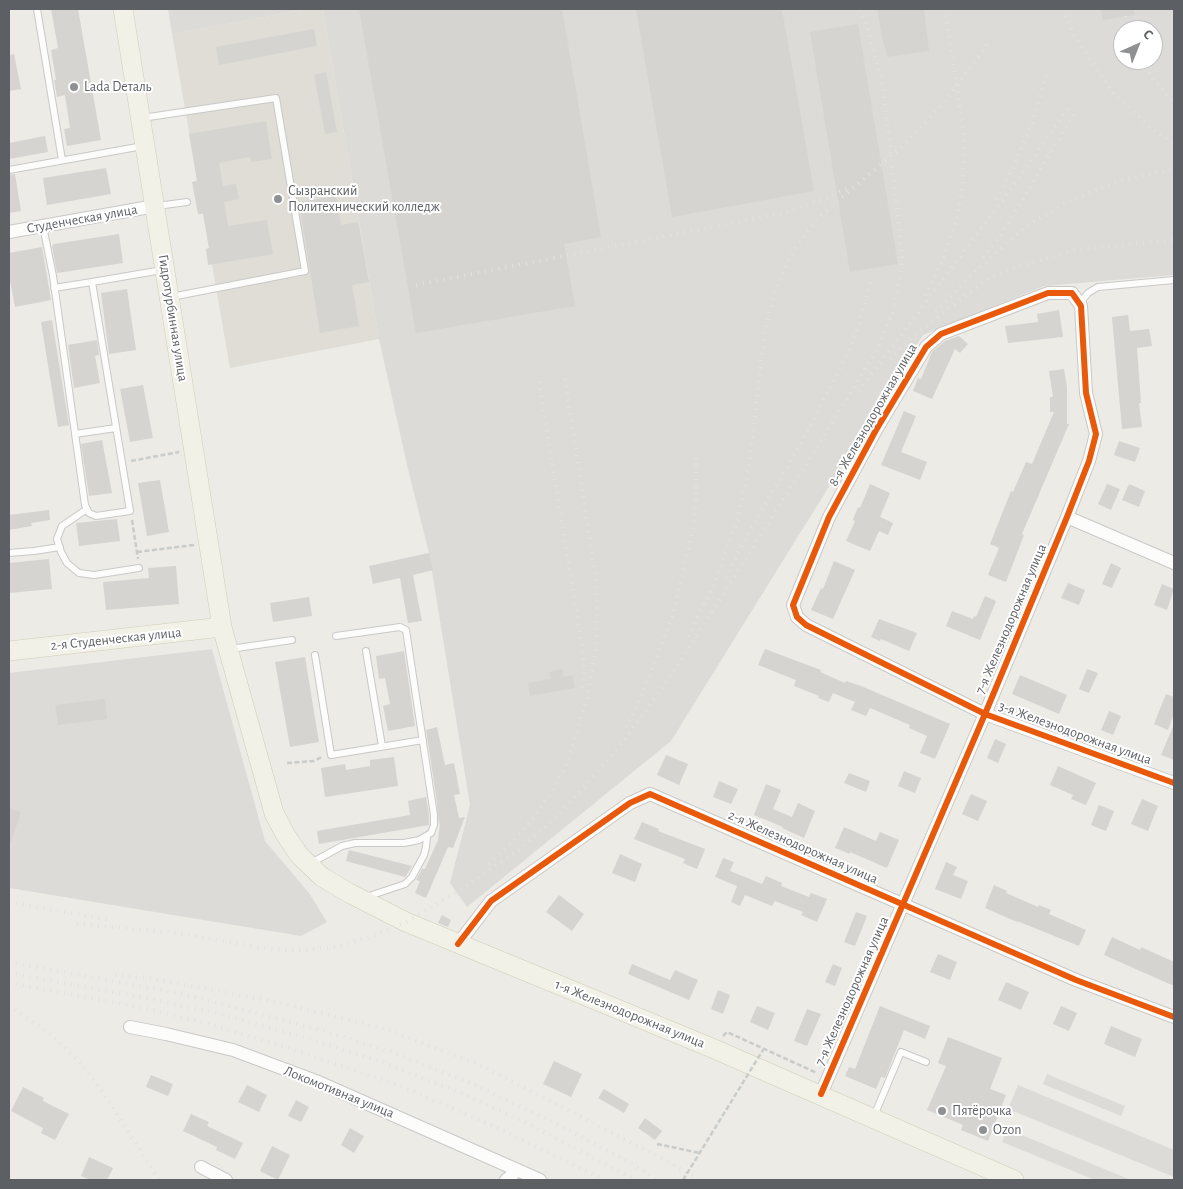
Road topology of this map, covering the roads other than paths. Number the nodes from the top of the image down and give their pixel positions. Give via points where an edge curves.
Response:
1 (36, 9) edge
2 (123, 9) edge
3 (141, 118) junction
4 (146, 146) junction
5 (62, 160) junction
6 (9, 170) edge
7 (187, 202) dead end
8 (155, 206) junction
9 (43, 226) junction
10 (9, 232) edge
11 (166, 270) junction
12 (1174, 280) edge
13 (92, 282) junction
14 (54, 288) junction
15 (170, 297) junction
16 (1081, 306) junction
17 (116, 428) junction
18 (75, 434) junction
19 (87, 510) junction
20 (1067, 517) junction
21 (60, 547) junction
22 (9, 553) edge
23 (1174, 563) edge
24 (139, 568) road end
25 (806, 625) joint
26 (222, 626) junction
27 (336, 636) dead end
28 (292, 640) dead end
29 (228, 649) junction
30 (9, 651) edge
31 (366, 651) dead end
32 (315, 655) dead end
33 (985, 714) junction
34 (423, 740) junction
35 (382, 746) junction
36 (1174, 783) edge
37 (427, 836) junction
38 (309, 865) junction
39 (364, 901) junction
40 (903, 904) junction
41 (458, 944) junction
42 (1174, 1017) edge
43 (130, 1027) dead end
44 (926, 1062) dead end
45 (821, 1094) junction
46 (873, 1118) junction
47 (201, 1167) dead end
48 (518, 1170) junction
49 (226, 1180) edge
50 (506, 1180) edge
51 (540, 1180) edge
52 (1014, 1180) edge

1 - 5 lane
2 - 3 main road, Гидротурбинная улица
3 - 4 main road, Гидротурбинная улица
3 - 15 lane via 276,98 305,271
4 - 5 lane
4 - 8 main road, Гидротурбинная улица
5 - 6 lane
7 - 8 lane
8 - 9 street, Студенческая улица
8 - 11 main road, Гидротурбинная улица
9 - 10 street, Студенческая улица
9 - 14 lane
11 - 13 lane
11 - 15 main road, Гидротурбинная улица
12 - 16 lane via 1098,287 1088,293
13 - 14 lane
13 - 17 lane
14 - 18 lane
15 - 26 main road, Гидротурбинная улица
16 - 20 street, 7-я Железнодорожная улица via 1086,393 1096,434
16 - 25 street, 8-я Железнодорожная улица via 1072,293 1048,293 941,334 926,347 829,517 793,605 796,617
17 - 18 lane
17 - 19 lane via 130,511 96,516
18 - 19 lane
19 - 21 lane via 62,526 58,539
20 - 23 street
20 - 33 street, 7-я Железнодорожная улица
21 - 22 lane
21 - 24 lane via 67,563 80,573 94,575
25 - 33 street, 3-я Железнодорожная улица
26 - 29 main road, Гидротурбинная улица
26 - 30 main road, 2-я Студенческая улица
27 - 34 lane via 400,627 406,630
28 - 29 lane
29 - 38 main road, 1-я Железнодорожная улица via 274,812 289,841
31 - 35 lane
32 - 35 lane via 331,755
33 - 36 street, 3-я Железнодорожная улица
33 - 40 street, 7-я Железнодорожная улица
34 - 35 lane
34 - 37 lane via 434,815 434,825
37 - 38 lane via 404,843 368,842 342,846
37 - 39 lane via 424,855 412,877 405,884
38 - 39 main road, 1-я Железнодорожная улица via 322,877
39 - 41 main road, 1-я Железнодорожная улица
40 - 41 street, 2-я Железнодорожная улица via 650,794 630,803 491,901
40 - 42 street, 2-я Железнодорожная улица via 1076,980
40 - 45 street, 7-я Железнодорожная улица
41 - 45 main road, 1-я Железнодорожная улица
43 - 48 street, Локомотивная улица via 232,1050 316,1081
44 - 46 lane via 901,1052
45 - 46 main road, 1-я Железнодорожная улица
46 - 52 main road, 1-я Железнодорожная улица
47 - 49 street
48 - 50 street
48 - 51 street, Локомотивная улица

